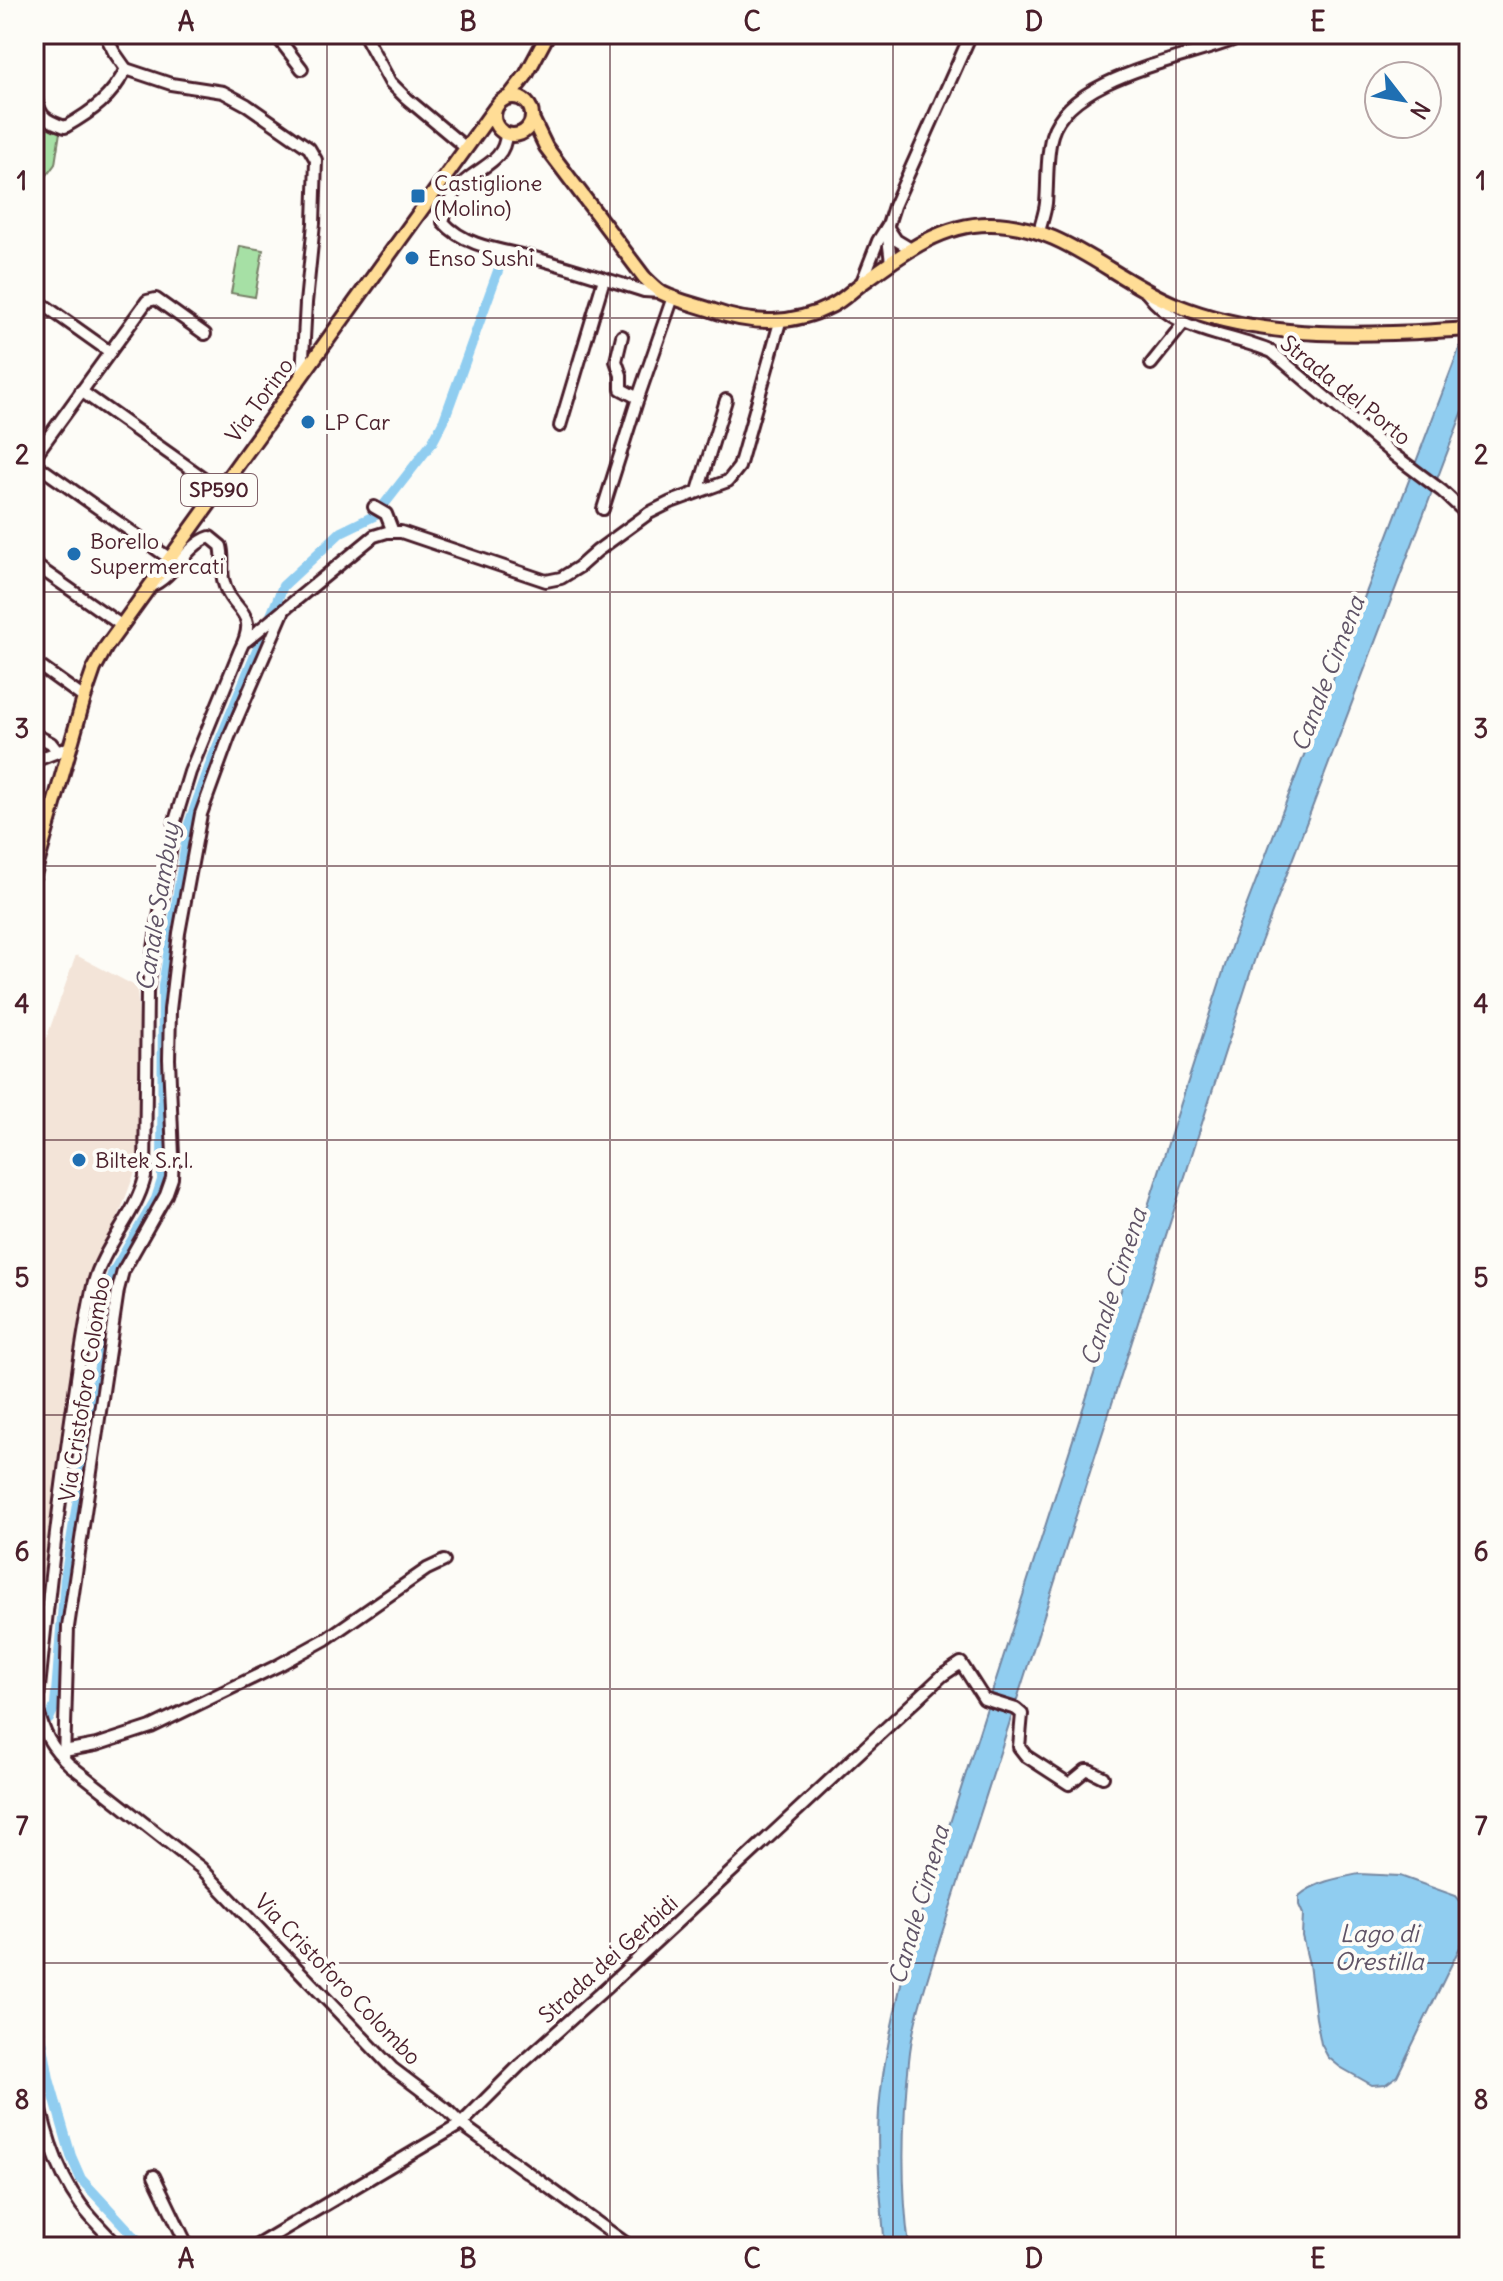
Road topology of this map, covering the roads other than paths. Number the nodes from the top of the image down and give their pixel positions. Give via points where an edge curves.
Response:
1 (105, 34) edge
2 (275, 34) edge
3 (364, 34) edge
4 (548, 34) edge
5 (971, 34) edge
6 (1248, 34) edge
7 (126, 69) junction
8 (302, 69) dead end
9 (526, 75) junction
10 (34, 91) edge
11 (509, 97) junction
12 (525, 101) junction
13 (495, 108) junction
14 (532, 118) junction
15 (507, 131) junction
16 (470, 143) junction
17 (546, 147) junction
18 (887, 227) junction
19 (1039, 232) junction
20 (878, 241) junction
21 (911, 249) junction
22 (889, 264) junction
23 (604, 279) junction
24 (862, 282) junction
25 (1146, 291) junction
26 (667, 294) junction
27 (34, 298) edge
28 (1222, 320) junction
29 (780, 322) junction
30 (1183, 324) junction
31 (1469, 329) edge
32 (205, 334) dead end
33 (1219, 335) junction
34 (622, 336) dead end
35 (110, 352) junction
36 (1151, 364) dead end
37 (302, 375) junction
38 (81, 391) junction
39 (638, 398) junction
40 (726, 400) dead end
41 (560, 426) dead end
42 (34, 457) edge
43 (34, 463) edge
44 (219, 489) junction
45 (698, 491) junction
46 (374, 507) dead end
47 (603, 509) dead end
48 (1469, 516) edge
49 (393, 532) junction
50 (169, 558) junction
51 (34, 564) edge
52 (148, 587) junction
53 (284, 610) junction
54 (121, 625) junction
55 (250, 638) junction
56 (34, 662) edge
57 (84, 698) junction
58 (34, 734) edge
59 (64, 750) junction
60 (34, 761) edge
61 (34, 875) edge
62 (444, 1561) dead end
63 (35, 1709) edge
64 (60, 1753) junction
65 (1103, 1777) dead end
66 (34, 2077) edge
67 (461, 2124) junction
68 (154, 2176) dead end
69 (119, 2247) edge
70 (188, 2247) edge
71 (254, 2247) edge
72 (631, 2247) edge

1 - 7 street
2 - 8 street
3 - 16 street via 390,82
4 - 9 main road, SP590
5 - 18 street
6 - 19 street via 1139,70 1093,90 1073,106 1052,136
7 - 10 street via 101,105 65,127 39,112
7 - 37 street via 171,84 223,92 309,148 316,160
9 - 11 main road, SP590
9 - 12 main road, SP590
11 - 12 main road
11 - 13 main road, SP590
12 - 14 main road, SP590
13 - 15 main road via 494,120
13 - 16 main road, SP590
14 - 15 main road, SP590 via 527,128
14 - 17 main road
15 - 16 main road, SP590
15 - 17 main road
15 - 23 street via 501,153 467,179 450,200 443,222 458,235 493,250
16 - 37 main road, Via Torino / SP590
17 - 26 main road via 644,277
18 - 20 street
18 - 21 street
18 - 22 street
19 - 21 main road via 986,224 933,236
19 - 25 main road
20 - 22 street via 880,256
20 - 24 street
21 - 22 main road
22 - 24 main road
23 - 26 street
23 - 41 street
24 - 29 main road via 819,312
25 - 28 main road
25 - 30 street, Strada del Porto
26 - 29 main road via 721,314
26 - 39 street
27 - 35 street
28 - 31 main road via 1316,333
28 - 33 street
29 - 45 street via 739,467 728,481
30 - 33 street, Strada del Porto
30 - 36 street
32 - 35 street via 152,298
33 - 48 street, Strada del Porto via 1272,352
34 - 39 street via 616,361 621,389
35 - 38 street
37 - 44 main road, Via Torino / SP590
38 - 42 street
38 - 44 street
39 - 47 street
40 - 45 street
43 - 50 street
44 - 50 main road, Via Torino / SP590
45 - 49 street via 649,513 579,567 546,581
46 - 49 street via 386,514
49 - 53 street, Via Cristoforo Colombo via 374,536
50 - 52 main road, Via Torino / SP590
51 - 54 street
52 - 54 main road, Via Torino / SP590
52 - 55 street via 165,579 210,537 221,546 223,581 247,617
53 - 55 street, Via Cristoforo Colombo
53 - 64 street, Via Cristoforo Colombo via 215,773 193,854 170,1010 172,1178 118,1290 68,1627
54 - 57 main road, Via Torino / SP590 via 94,669
55 - 63 street via 236,659 175,821 147,991 145,1177 104,1256 87,1319 57,1510
56 - 57 street
57 - 59 main road, Via Torino / SP590
58 - 59 street
59 - 60 street
59 - 61 main road, Via Torino / SP590
62 - 64 street via 277,1666 139,1732
63 - 64 street
64 - 67 street, Via Cristoforo Colombo via 201,1868 392,2068
65 - 67 street, Strada dei Gerbidi via 1086,1770 1069,1784 1026,1756 1019,1747 1022,1714 984,1699 961,1663
66 - 69 street via 47,2133 71,2189
67 - 71 street, Strada dei Gerbidi
67 - 72 street, Via Cristoforo Colombo
68 - 70 street

